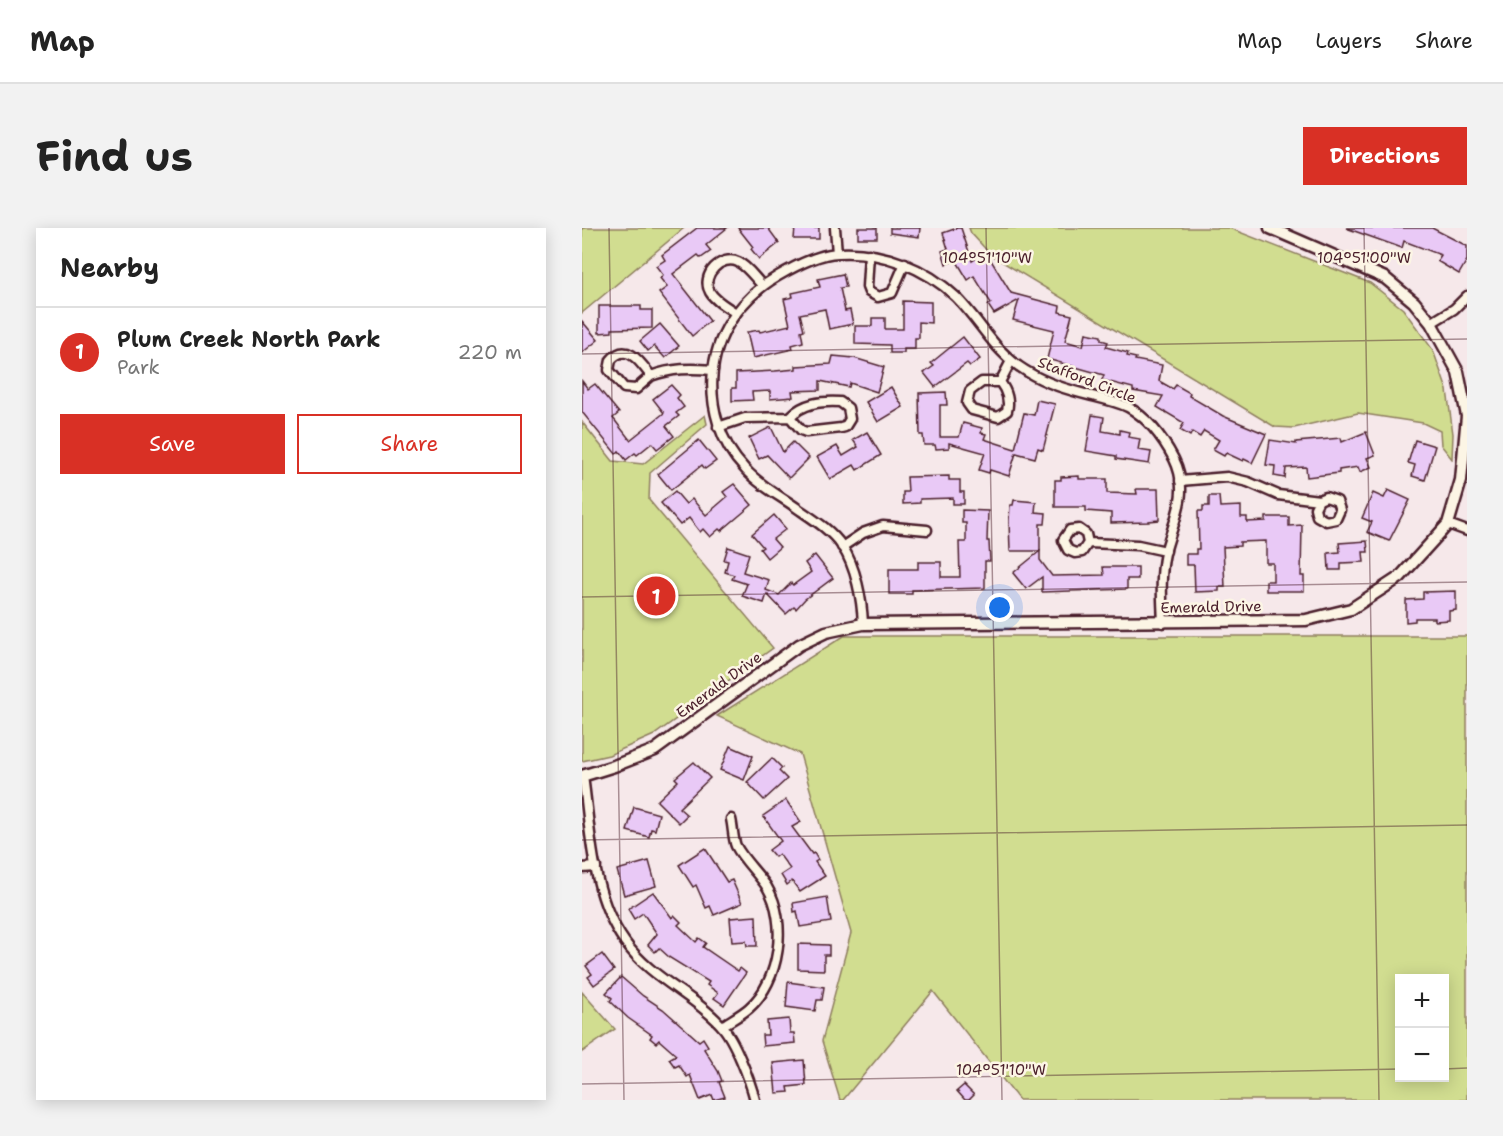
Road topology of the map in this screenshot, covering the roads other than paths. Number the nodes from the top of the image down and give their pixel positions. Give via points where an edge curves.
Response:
1 (835, 228) edge
2 (1270, 228) edge
3 (837, 253) junction
4 (869, 254) junction
5 (904, 264) junction
6 (762, 285) junction
7 (1467, 296) edge
8 (736, 313) junction
9 (1431, 323) junction
10 (1011, 361) junction
11 (713, 370) junction
12 (651, 376) junction
13 (1000, 382) junction
14 (790, 417) junction
15 (718, 428) junction
16 (1180, 481) junction
17 (1319, 500) dead end
18 (1448, 524) junction
19 (927, 530) dead end
20 (1467, 531) edge
21 (1088, 543) dead end
22 (842, 547) junction
23 (1166, 552) junction
24 (1163, 623) junction
25 (863, 624) junction
26 (583, 776) edge
27 (731, 819) dead end
28 (596, 867) junction
29 (582, 868) edge
30 (722, 1026) junction
31 (755, 1100) edge

1 - 3 street
2 - 9 street, Emerald Drive via 1385,278 1414,302
3 - 4 street, Stafford Circle
3 - 6 street, Stafford Circle via 811,260
4 - 5 street, Stafford Circle
4 - 5 street via 867,287 878,297 892,293
5 - 10 street, Stafford Circle via 924,273 956,297
6 - 8 street, Stafford Circle
6 - 8 street via 739,262 727,260 716,265 707,280 710,292
7 - 9 street
8 - 11 street, Stafford Circle via 724,331
9 - 18 street, Emerald Drive via 1458,372 1467,416 1461,480
10 - 13 street
10 - 16 street, Stafford Circle via 1062,388 1129,408 1160,436 1176,462
11 - 12 street via 675,369
11 - 15 street, Stafford Circle via 712,395
12 - 12 street via 627,351 611,360 609,370 624,388 636,389
13 - 13 street via 982,382 970,391 967,403 972,410 998,417 1007,411 1008,401
14 - 14 street via 806,432 845,427 850,419 848,408 840,402 806,405
14 - 15 street via 745,418
15 - 22 street, Stafford Circle via 746,470 828,531
16 - 17 street via 1227,477 1278,495
16 - 23 street, Stafford Circle via 1181,500
18 - 20 street
18 - 24 street, Emerald Drive via 1400,577 1351,609 1306,620
19 - 22 street via 883,526 862,533
21 - 23 street via 1138,545
22 - 25 street, Stafford Circle via 854,573
23 - 24 street, Stafford Circle
24 - 25 street, Emerald Drive
25 - 26 street, Emerald Drive via 826,632 799,645 654,750
26 - 28 street
27 - 30 street via 736,845 768,889 779,938 768,984 750,1007
28 - 29 street
28 - 30 street via 608,914 625,942 642,963
30 - 31 street via 741,1060

